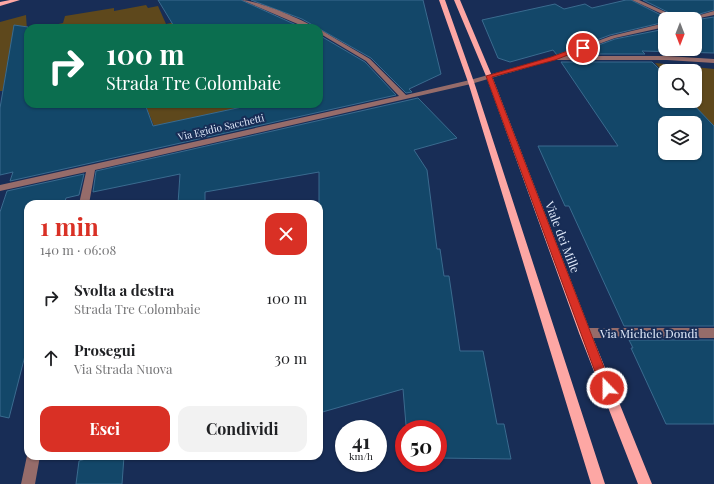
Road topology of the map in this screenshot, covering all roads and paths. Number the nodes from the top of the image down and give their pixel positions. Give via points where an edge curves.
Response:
1 (16, 0) edge
2 (245, 0) edge
3 (442, 0) edge
4 (457, 0) edge
5 (635, 0) edge
6 (0, 4) edge
7 (662, 12) edge
8 (714, 13) edge
9 (702, 16) edge
10 (303, 24) edge
11 (658, 26) edge
12 (323, 33) edge
13 (553, 58) junction
14 (714, 61) edge
15 (489, 76) junction
16 (471, 82) junction
17 (403, 96) junction
18 (91, 167) junction
19 (0, 188) edge
20 (85, 200) edge
21 (585, 333) junction
22 (714, 333) edge
23 (32, 460) edge
24 (28, 484) edge
25 (598, 484) edge
26 (645, 484) edge

1 - 6 main road
2 - 10 street
3 - 16 main road
4 - 15 main road, Viale dei Mille
5 - 7 street
8 - 9 street
11 - 13 street via 613,37
12 - 17 street via 368,60
13 - 14 street via 667,58
13 - 15 street, Via Egidio Sacchetti
15 - 16 street, Via Egidio Sacchetti
15 - 21 main road, Viale dei Mille
16 - 17 street, Via Egidio Sacchetti
16 - 25 main road
17 - 18 street, Via Egidio Sacchetti
18 - 19 street, Via Egidio Sacchetti
18 - 20 street
21 - 22 street, Via Michele Dondi
21 - 26 main road, Viale dei Mille
23 - 24 street

